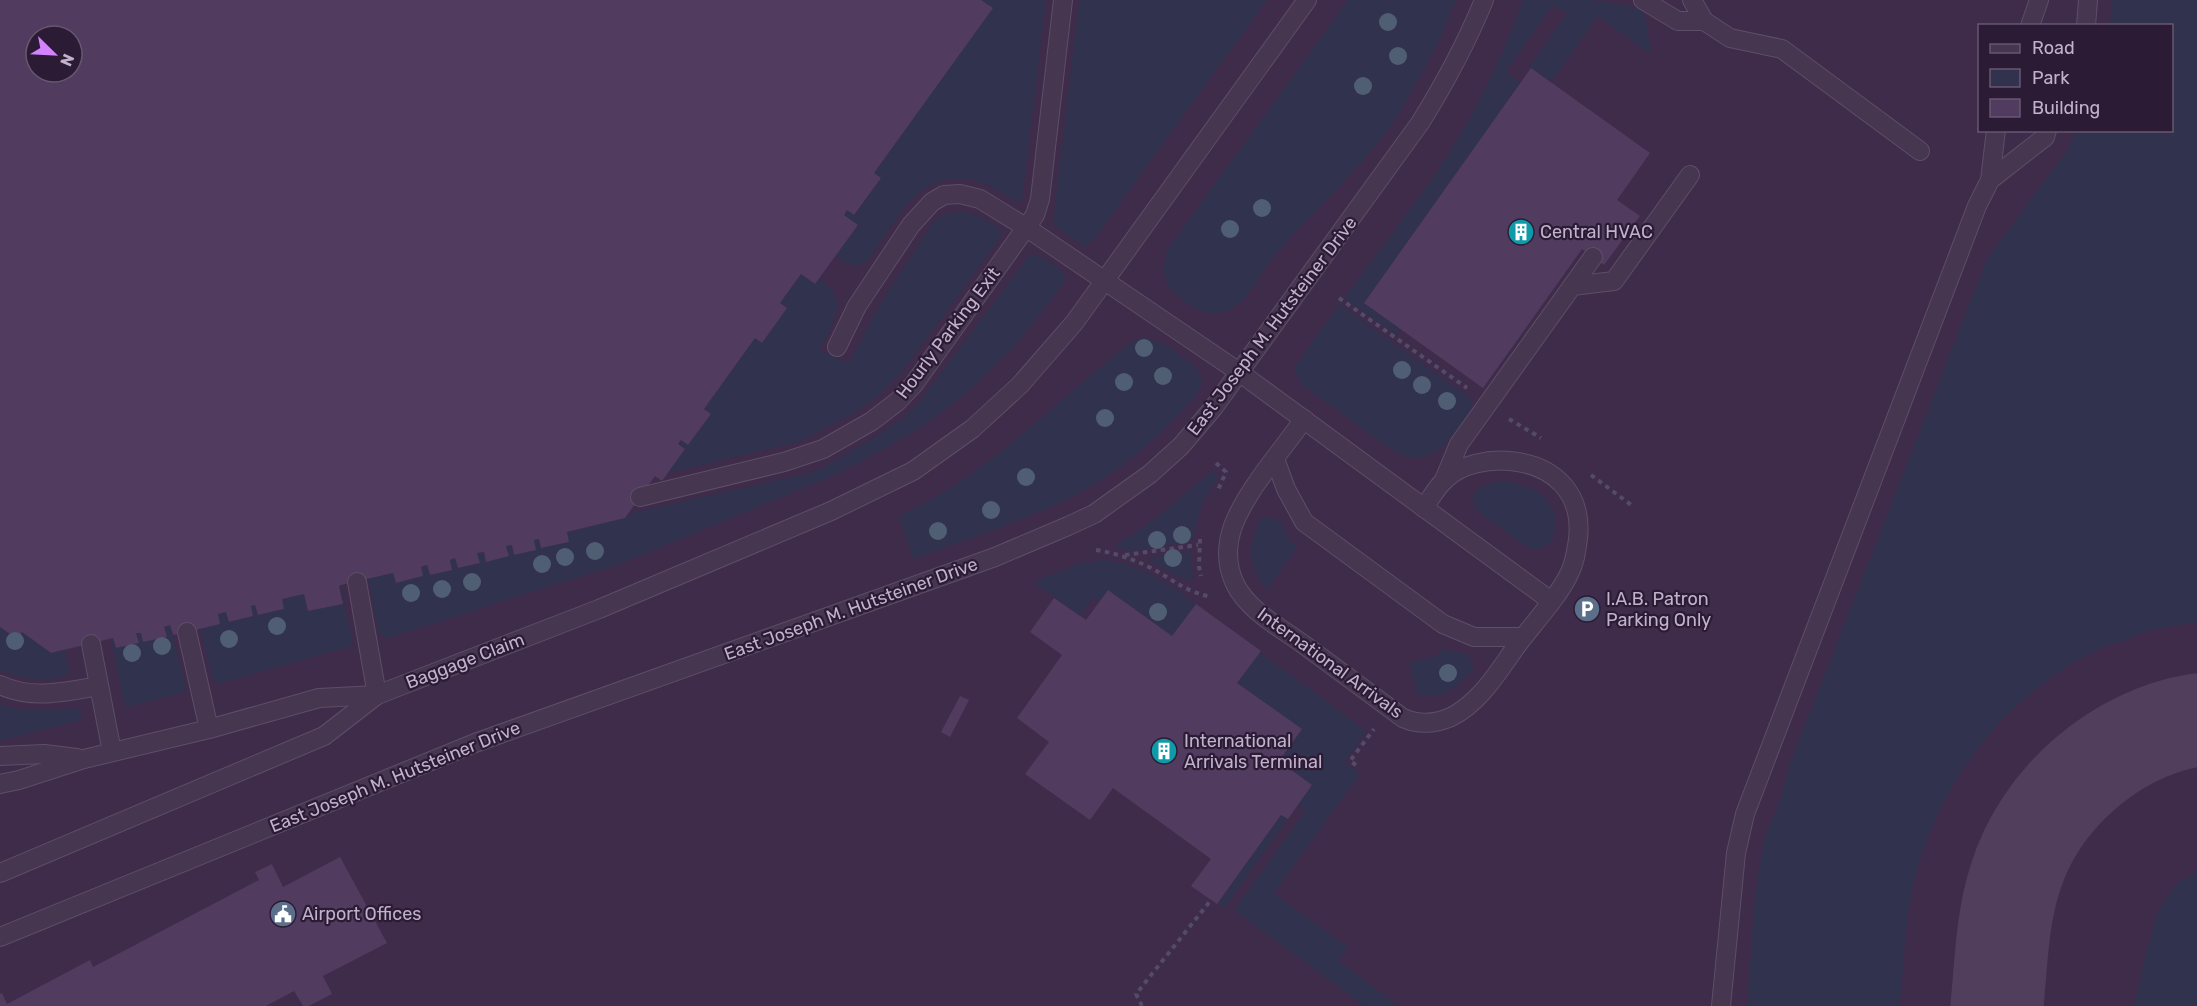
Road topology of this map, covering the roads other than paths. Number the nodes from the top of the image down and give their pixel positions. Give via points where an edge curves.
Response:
1 (1063, 0) edge
2 (1307, 0) edge
3 (1484, 0) edge
4 (1643, 0) edge
5 (1692, 0) edge
6 (2039, 0) edge
7 (2088, 0) edge
8 (1704, 21) junction
9 (2031, 24) edge
10 (2086, 24) edge
11 (1996, 132) edge
12 (2046, 132) edge
13 (1920, 151) dead end
14 (1690, 175) dead end
15 (1990, 180) junction
16 (1027, 228) junction
17 (1593, 257) dead end
18 (1105, 281) junction
19 (1572, 286) junction
20 (837, 347) dead end
21 (1239, 372) junction
22 (1304, 420) junction
23 (1275, 459) junction
24 (1444, 480) junction
25 (640, 497) dead end
26 (1424, 508) junction
27 (357, 582) dead end
28 (1551, 601) junction
29 (187, 632) dead end
30 (1523, 638) junction
31 (91, 644) dead end
32 (0, 685) edge
33 (99, 686) junction
34 (377, 695) junction
35 (209, 729) junction
36 (112, 752) junction
37 (0, 756) edge
38 (84, 759) junction
39 (0, 784) edge
40 (0, 873) edge
41 (0, 937) edge
42 (1721, 1006) edge

1 - 16 street, Hourly Parking Exit via 1040,199
2 - 18 street, Baggage Claim
3 - 21 street, East Joseph M. Hutsteiner Drive via 1448,78 1420,123
4 - 8 street via 1678,21
5 - 8 street
6 - 9 street
7 - 10 street
8 - 13 street via 1730,38 1782,49
11 - 15 street
12 - 15 street
14 - 19 street via 1614,281
15 - 42 street via 1745,814 1736,853
16 - 18 street
16 - 20 street via 971,196 944,195 932,202 911,225 857,306
16 - 25 street, Hourly Parking Exit via 914,384 872,421 806,456
17 - 19 street
18 - 21 street
18 - 34 street, Baggage Claim via 1045,359 998,406 913,471 831,511 599,609
19 - 24 street via 1459,444
21 - 22 street
21 - 41 street, East Joseph M. Hutsteiner Drive via 1173,453 1094,514 995,557 475,743
22 - 23 street, International Arrivals
22 - 26 street
23 - 30 street via 1304,522 1443,624 1474,637
23 - 30 street, International Arrivals via 1248,497 1233,527 1227,555 1236,586 1257,610 1403,718 1425,723 1451,717 1466,708
24 - 26 street
24 - 28 street, International Arrivals via 1473,465 1509,461 1555,477 1572,495 1579,518 1574,563
26 - 28 street
27 - 34 street
28 - 30 street, International Arrivals
29 - 35 street
31 - 33 street
32 - 33 street via 36,695
33 - 36 street
34 - 35 street, Baggage Claim via 319,698
34 - 40 street via 324,736
35 - 36 street, Baggage Claim
36 - 38 street, Baggage Claim
37 - 38 street via 44,754
38 - 39 street, Baggage Claim

